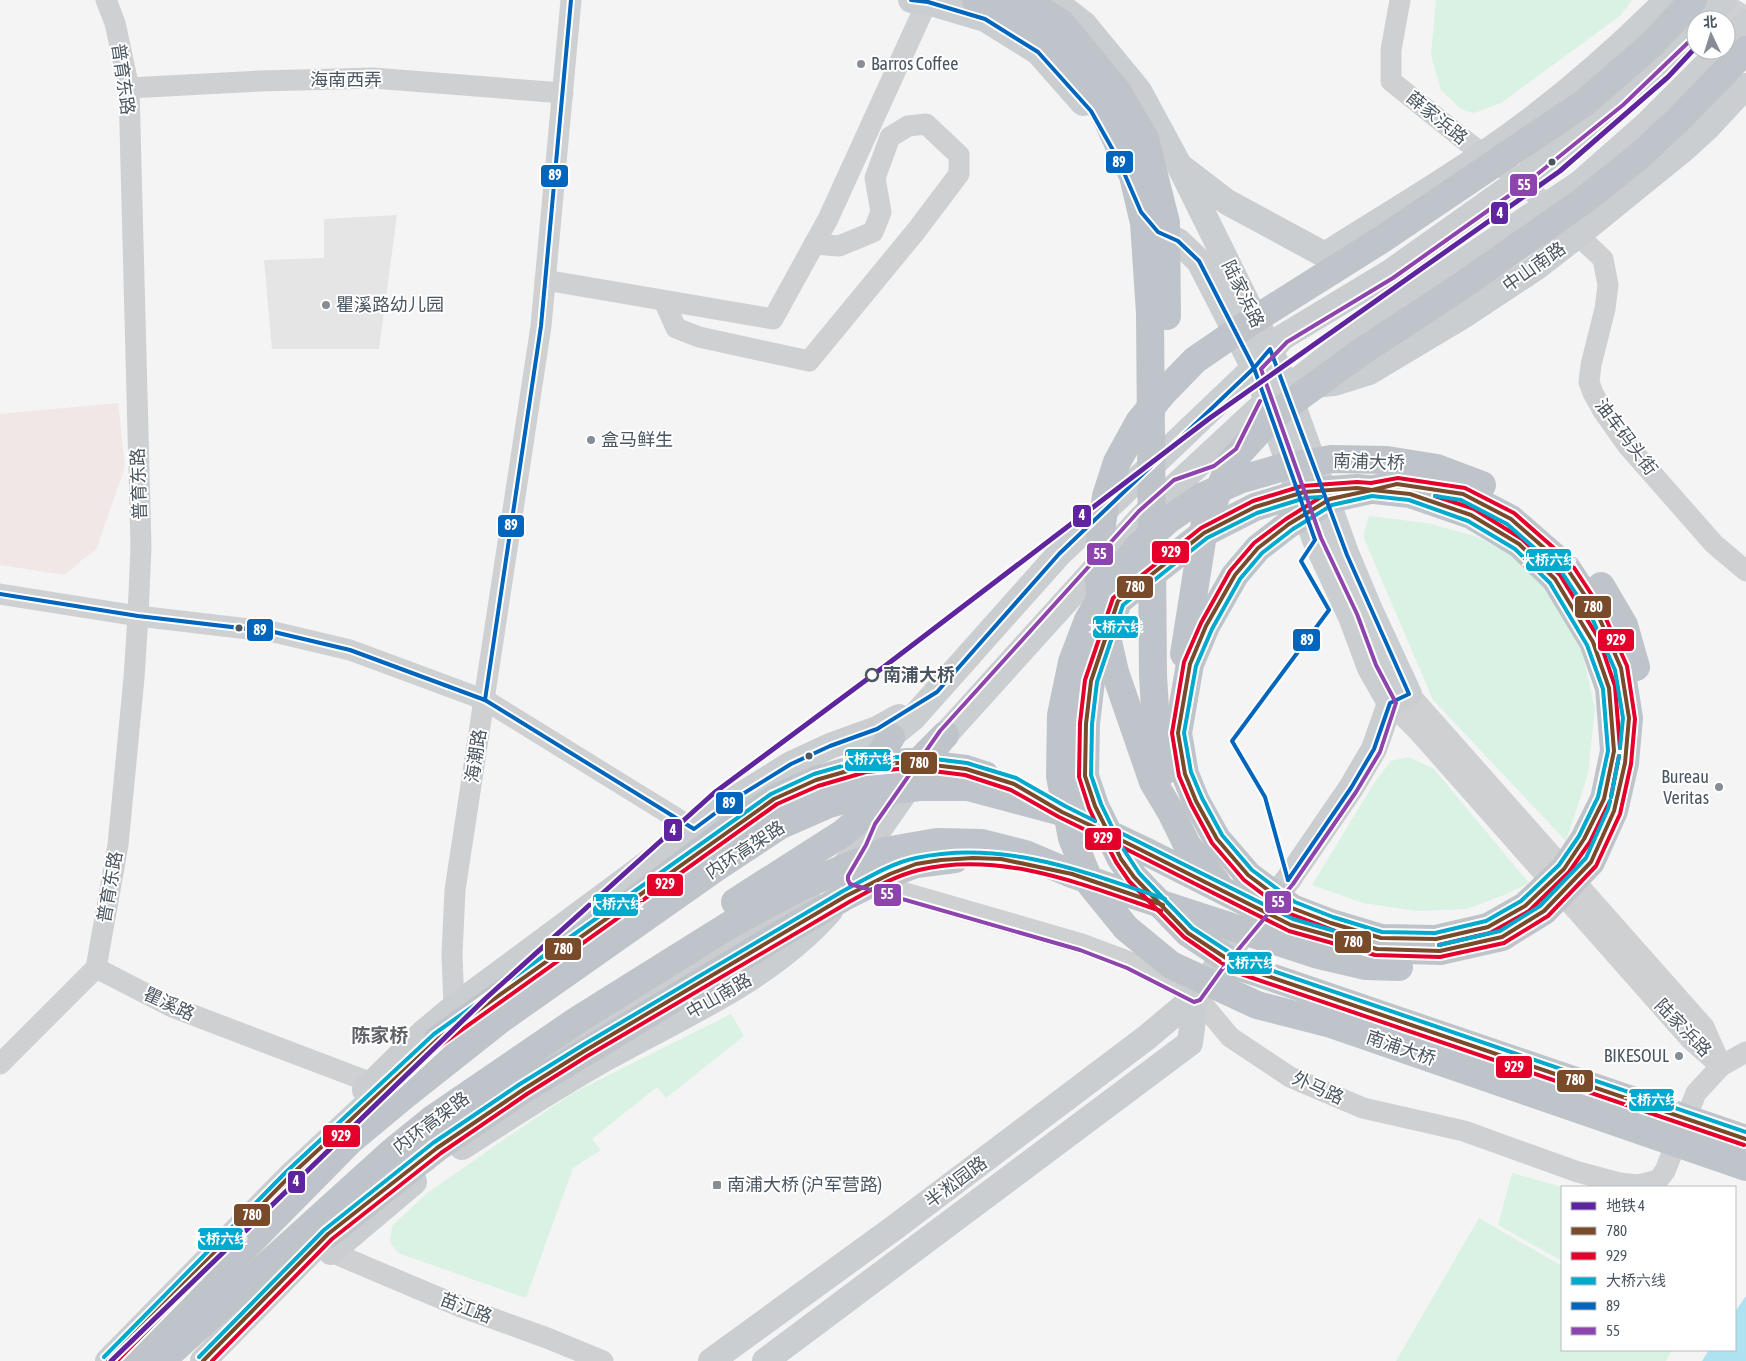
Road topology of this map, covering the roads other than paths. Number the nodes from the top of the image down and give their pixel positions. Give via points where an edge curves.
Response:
1 (106, 0) edge
2 (571, 0) edge
3 (976, 0) edge
4 (1024, 0) edge
5 (1053, 0) edge
6 (1400, 0) edge
7 (1668, 0) edge
8 (1692, 0) edge
9 (922, 1) edge
10 (1721, 1) edge
11 (1712, 10) edge
12 (1746, 17) edge
13 (1746, 22) edge
14 (1736, 34) edge
15 (1686, 36) edge
16 (1746, 50) edge
17 (1711, 60) edge
18 (1746, 86) edge
19 (128, 88) junction
20 (563, 93) junction
21 (1484, 154) junction
22 (1179, 165) junction
23 (1520, 180) junction
24 (1548, 205) junction
25 (1578, 235) junction
26 (814, 244) junction
27 (1325, 255) junction
28 (1388, 273) junction
29 (545, 280) junction
30 (664, 301) junction
31 (1262, 359) junction
32 (1277, 395) junction
33 (1241, 453) junction
34 (1177, 485) junction
35 (1315, 540) junction
36 (1746, 571) edge
37 (0, 594) edge
38 (138, 616) junction
39 (937, 692) junction
40 (1400, 698) junction
41 (485, 700) junction
42 (1178, 733) junction
43 (945, 735) junction
44 (891, 738) junction
45 (1062, 812) junction
46 (1172, 812) junction
47 (880, 828) junction
48 (694, 829) junction
49 (813, 839) junction
50 (1072, 874) junction
51 (854, 878) junction
52 (731, 924) joint
53 (1291, 925) joint
54 (761, 926) junction
55 (1314, 954) junction
56 (96, 968) junction
57 (1196, 996) junction
58 (454, 1007) junction
59 (438, 1039) joint
60 (1746, 1052) edge
61 (0, 1064) edge
62 (1721, 1066) junction
63 (368, 1095) junction
64 (405, 1095) junction
65 (434, 1118) junction
66 (1746, 1139) edge
67 (1746, 1167) edge
68 (329, 1243) junction
69 (108, 1361) edge
70 (133, 1361) edge
71 (161, 1361) edge
72 (203, 1361) edge
73 (603, 1361) edge
74 (711, 1361) edge
75 (765, 1361) edge

1 - 19 street, 普育东路 via 115,23
2 - 20 street, 海潮路
3 - 46 highway via 1008,13 1064,58 1104,113 1132,176 1144,223 1150,314 1153,676 1161,764
4 - 42 highway via 1061,23 1117,91 1145,138 1166,223 1169,511
5 - 22 main road, 陆家浜路 via 1084,24 1139,91
6 - 21 street, 薛家浜路 via 1391,50 1391,81
7 - 21 main road via 1576,84
8 - 46 highway via 1652,44 1584,103 1195,360 1139,422 1117,462 1106,496 1099,579 1103,619 1115,672 1152,782
9 - 26 street via 828,219
9 - 31 main road, 陆家浜路 via 985,19 1038,52 1091,111 1118,159 1141,212 1158,232 1178,241 1199,261
10 - 11 main road
10 - 12 street
13 - 14 main road
15 - 23 main road via 1619,100
16 - 42 highway via 1678,120 1583,202 1289,404 1273,416 1231,462 1205,522 1184,655
17 - 24 main road, 中山南路 via 1647,124 1580,183
18 - 25 main road, 中山南路 via 1684,150
19 - 20 street, 海南西弄 via 373,78
19 - 38 street, 普育东路 via 141,547
20 - 29 street, 海潮路
21 - 23 street, 薛家浜路
21 - 27 main road
22 - 27 main road via 1226,202
22 - 31 main road, 陆家浜路
23 - 24 street, 薛家浜路
23 - 28 main road
24 - 25 street, 油车码头街
24 - 32 main road, 中山南路 via 1364,328
25 - 32 main road, 中山南路 via 1537,267 1466,314 1369,372
25 - 36 street, 油车码头街 via 1604,259 1608,285 1591,365 1589,382 1592,393 1627,445 1714,544
26 - 30 street via 773,319
26 - 30 street via 839,246 873,232 881,212 875,178 890,137 908,126 926,124 959,156 959,174 809,361 699,337 676,328
27 - 28 main road via 1368,271
28 - 31 main road via 1283,337
29 - 30 street
29 - 41 street, 海潮路
31 - 32 main road, 陆家浜路
31 - 39 main road via 1059,554
32 - 33 main road
32 - 34 main road, 中山南路
32 - 35 main road, 陆家浜路
32 - 40 main road, 陆家浜路 via 1370,610
33 - 34 main road via 1217,472
33 - 35 main road
34 - 43 main road, 中山南路 via 1143,516
35 - 40 main road, 陆家浜路 via 1351,617 1370,668
37 - 38 street
38 - 41 street via 274,632 350,650
38 - 56 street, 普育东路 via 118,845
39 - 44 main road
39 - 48 main road via 877,729 791,764
40 - 57 main road, 半淞园路 via 1351,788 1288,880 1218,964
40 - 62 street, 陆家浜路 via 1704,1027
41 - 48 street
41 - 58 street, 海潮路 via 455,890
42 - 53 highway, 南浦大桥 via 1190,664 1206,626 1235,575 1258,548 1330,499 1397,484 1463,494 1511,519 1566,567 1598,615 1621,668 1629,718 1625,762 1614,811 1591,862 1544,911 1502,937 1440,951 1377,950
42 - 66 highway, 南浦大桥 via 1185,774 1217,839 1248,875 1292,908 1331,924 1381,938 1436,939 1488,927 1525,906 1564,869 1604,799 1614,751 1609,688 1593,642 1555,579 1519,544 1472,515 1410,494 1357,488 1304,492 1255,507 1204,533 1118,601 1091,681 1086,724 1084,776 1095,806 1121,859 1134,877 1188,933 1238,966
43 - 47 main road, 中山南路
43 - 49 highway via 875,806 843,833
44 - 49 highway via 873,766 827,814
44 - 63 main road
45 - 53 highway, 内环高架路
45 - 59 highway via 1014,784 966,769 909,762 865,766 816,780 774,799
45 - 64 highway, 内环高架路 via 968,787 920,786 871,792 829,804 779,826 725,862 500,1019
46 - 55 highway via 1187,845 1219,885 1274,931
47 - 51 main road, 中山南路
47 - 54 main road, 中山南路 via 830,879
48 - 58 main road
49 - 64 highway
49 - 65 highway via 668,942 558,1014 500,1058
50 - 52 highway, 南浦大桥 via 1025,854 982,843 937,842 885,851 849,865
50 - 55 highway, 南浦大桥
50 - 68 highway via 1001,859 973,858 916,864 890,874 846,896 578,1055 475,1122 406,1171
51 - 54 main road
51 - 57 street, 外马路 via 1082,944 1130,962
51 - 68 main road, 中山南路 via 826,916 759,973 531,1102 458,1149
52 - 65 highway, 内环高架路 via 579,1019
54 - 68 main road, 中山南路 via 482,1102 400,1164
55 - 67 highway, 南浦大桥 via 1366,966 1420,967 1466,962 1501,952 1540,933 1575,906 1607,866 1626,825 1641,769 1644,724 1639,679 1624,625 1598,582 1570,546 1531,512 1483,485 1437,468 1387,460 1332,459 1284,467 1242,479 1203,496 1168,520 1138,547 1111,581 1088,620 1072,662 1061,714 1060,776 1072,838 1091,885 1126,928 1170,965 1257,1005 1331,1024
56 - 61 street
56 - 63 street, 瞿溪路 via 172,1007
57 - 62 street, 外马路 via 1230,1037 1290,1077 1363,1108 1464,1131 1578,1172 1626,1184 1639,1185 1658,1180 1665,1172 1696,1093
57 - 74 main road, 半淞园路 via 1146,1038 894,1228
57 - 75 main road, 半淞园路 via 1190,1043
58 - 63 main road via 424,1033
59 - 63 main road
60 - 62 street, 外马路
63 - 69 main road
64 - 70 highway, 内环高架路 via 351,1140
65 - 71 highway, 内环高架路
68 - 72 main road, 中山南路 via 250,1313
68 - 73 street, 苗江路 via 461,1307

